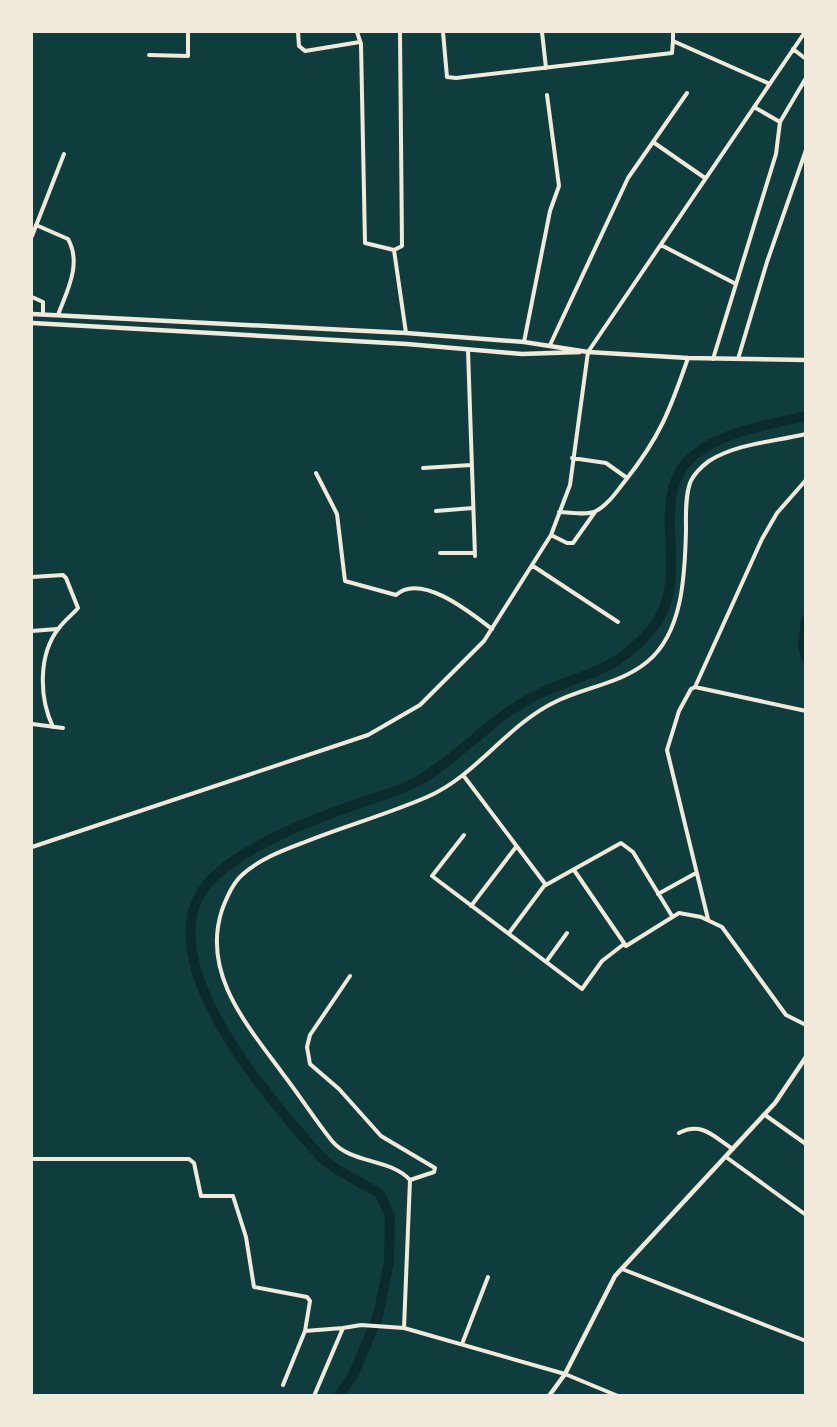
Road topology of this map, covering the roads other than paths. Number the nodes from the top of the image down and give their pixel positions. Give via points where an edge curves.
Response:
1 (188, 32) edge
2 (298, 32) edge
3 (357, 32) edge
4 (400, 32) edge
5 (443, 32) edge
6 (542, 32) edge
7 (673, 32) edge
8 (805, 32) edge
9 (673, 41) junction
10 (360, 42) junction
11 (793, 49) junction
12 (148, 55) dead end
13 (806, 59) edge
14 (546, 68) junction
15 (806, 78) edge
16 (770, 84) junction
17 (687, 93) dead end
18 (546, 95) dead end
19 (754, 107) junction
20 (780, 122) junction
21 (653, 142) junction
22 (806, 150) edge
23 (64, 154) dead end
24 (705, 178) junction
25 (36, 225) junction
26 (32, 236) edge
27 (661, 244) junction
28 (394, 250) junction
29 (736, 284) junction
30 (32, 297) edge
31 (32, 314) edge
32 (44, 314) junction
33 (58, 315) junction
34 (32, 323) edge
35 (406, 333) junction
36 (524, 342) junction
37 (550, 345) junction
38 (468, 350) junction
39 (588, 352) junction
40 (688, 358) junction
41 (713, 359) junction
42 (738, 359) junction
43 (806, 360) edge
44 (806, 434) edge
45 (572, 458) junction
46 (471, 465) junction
47 (423, 468) dead end
48 (316, 473) dead end
49 (627, 478) junction
50 (806, 480) edge
51 (473, 508) junction
52 (436, 511) dead end
53 (596, 511) junction
54 (559, 512) junction
55 (551, 536) junction
56 (440, 553) dead end
57 (533, 566) junction
58 (32, 577) edge
59 (618, 622) dead end
60 (58, 629) junction
61 (492, 629) junction
62 (32, 631) edge
63 (695, 687) junction
64 (806, 711) edge
65 (32, 724) edge
66 (53, 727) junction
67 (63, 728) dead end
68 (463, 775) junction
69 (464, 835) dead end
70 (32, 847) edge
71 (516, 847) junction
72 (574, 870) junction
73 (696, 873) junction
74 (546, 885) junction
75 (658, 894) junction
76 (471, 906) junction
77 (672, 916) junction
78 (708, 920) junction
79 (509, 933) junction
80 (567, 933) dead end
81 (624, 944) junction
82 (546, 962) junction
83 (350, 976) dead end
84 (806, 1025) edge
85 (806, 1057) edge
86 (765, 1114) junction
87 (679, 1132) dead end
88 (806, 1144) edge
89 (734, 1149) junction
90 (726, 1157) junction
91 (32, 1159) edge
92 (410, 1180) junction
93 (806, 1215) edge
94 (622, 1269) junction
95 (488, 1277) dead end
96 (343, 1328) junction
97 (401, 1328) junction
98 (305, 1331) junction
99 (806, 1341) edge
100 (462, 1344) junction
101 (565, 1374) junction
102 (283, 1385) dead end
103 (605, 1393) edge
104 (314, 1395) edge
105 (549, 1395) edge
106 (618, 1395) edge

1 - 12 street via 188,56
2 - 10 street via 299,46 304,51
3 - 10 street
4 - 28 street via 402,246
5 - 14 street via 447,77
6 - 14 street
7 - 9 street
8 - 11 street
9 - 14 street via 672,53
9 - 16 street
10 - 28 street via 365,243
11 - 13 street
11 - 16 street
15 - 20 street
16 - 19 street
17 - 21 street
18 - 36 street via 559,186 550,211
19 - 20 street
19 - 24 street
20 - 29 street via 776,154
21 - 24 street
21 - 37 street via 607,219
22 - 42 street
23 - 25 street
24 - 27 street
25 - 26 street
25 - 33 street via 68,239 75,253
27 - 29 street
27 - 39 street
28 - 35 street
29 - 41 street
30 - 32 street via 43,302
31 - 32 main road
32 - 33 main road
33 - 35 main road
34 - 38 main road
35 - 36 main road
36 - 37 main road
37 - 39 main road
38 - 39 main road via 522,354
38 - 46 street
39 - 40 main road
39 - 45 street
40 - 41 main road
40 - 49 street via 667,418
41 - 42 main road
42 - 43 main road
44 - 68 street via 743,446 710,461 694,476 686,503 681,594 671,631 649,660 629,675 553,702
45 - 49 street via 606,463
45 - 54 street via 570,485
46 - 47 street
46 - 51 street
48 - 61 street via 337,514 345,581 396,595 411,588 451,598
49 - 53 street
50 - 63 street via 777,513 762,539
51 - 52 street
51 - 56 street via 475,554
53 - 54 street
53 - 55 street via 573,543
54 - 55 street
55 - 57 street
57 - 59 street
57 - 61 street
58 - 60 street via 66,578 78,608
60 - 62 street
60 - 66 street via 43,668 44,693
61 - 70 street via 442,685 387,726
63 - 64 street
63 - 73 street via 679,711 667,750
65 - 66 street
66 - 67 street
68 - 71 street
68 - 92 street via 429,796 275,854 241,875 225,901 216,928 215,953 222,980 242,1017 332,1141 339,1148 392,1168
69 - 76 street via 432,876
71 - 74 street
71 - 76 street
72 - 74 street
72 - 75 street via 625,843
72 - 81 street
73 - 75 street
73 - 78 street
74 - 79 street
75 - 77 street
76 - 79 street
77 - 78 street via 690,914
77 - 81 street
78 - 84 street via 722,927 786,1015
79 - 82 street
80 - 82 street
81 - 82 street via 602,961 582,989
83 - 92 street via 310,1035 309,1062 381,1136 435,1168 434,1172
85 - 86 main road
86 - 88 street
86 - 89 main road
87 - 89 street via 700,1128
89 - 90 main road
90 - 93 street
90 - 94 main road
91 - 98 street via 194,1163 201,1196 233,1196 246,1238 254,1287 310,1301
92 - 97 street
94 - 99 street
94 - 101 main road via 607,1289
95 - 100 street
96 - 97 street
96 - 98 street
96 - 104 street
97 - 100 street
98 - 102 street
100 - 101 street
101 - 103 street
101 - 105 main road
103 - 106 street

